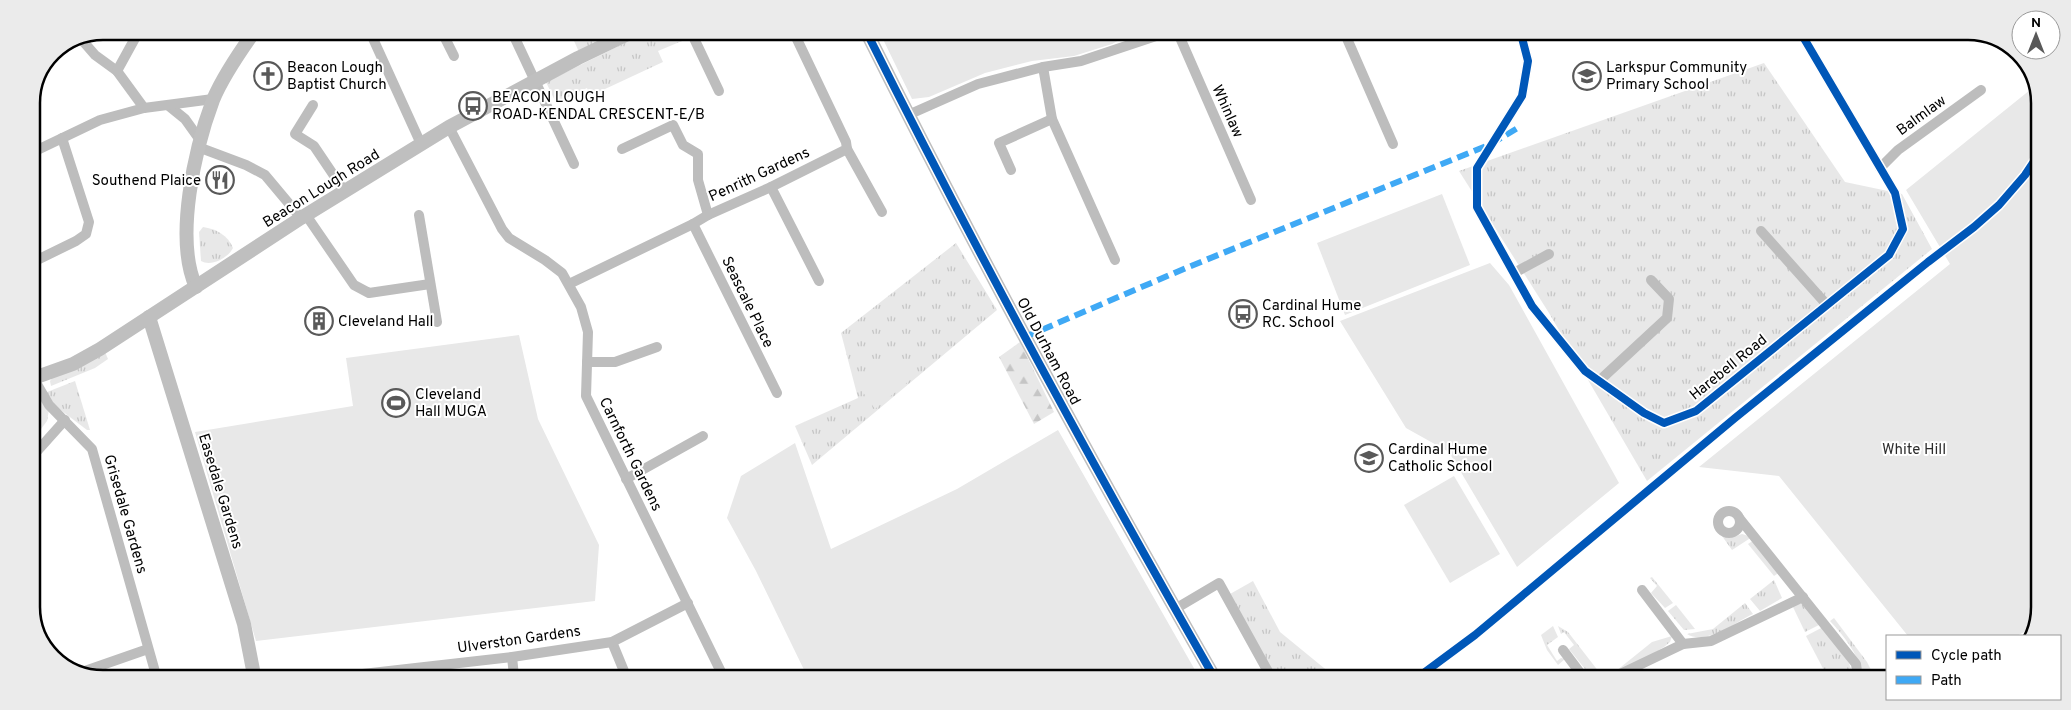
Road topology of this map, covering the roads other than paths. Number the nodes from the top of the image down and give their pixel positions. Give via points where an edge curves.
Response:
1 (134, 40) edge
2 (248, 40) edge
3 (374, 40) edge
4 (446, 40) edge
5 (516, 40) edge
6 (616, 40) edge
7 (694, 40) edge
8 (797, 40) edge
9 (870, 40) edge
10 (1145, 40) edge
11 (1181, 40) edge
12 (1348, 40) edge
13 (1523, 40) edge
14 (1805, 40) edge
15 (85, 43) edge
16 (454, 56) dead end
17 (1043, 67) junction
18 (117, 70) junction
19 (535, 81) junction
20 (1981, 90) dead end
21 (719, 91) dead end
22 (214, 99) junction
23 (313, 105) dead end
24 (169, 106) junction
25 (144, 108) junction
26 (908, 115) junction
27 (1052, 119) junction
28 (449, 127) junction
29 (62, 138) junction
30 (199, 143) junction
31 (421, 144) junction
32 (1393, 144) dead end
33 (40, 149) edge
34 (622, 149) dead end
35 (847, 149) junction
36 (574, 164) dead end
37 (1880, 168) junction
38 (1011, 170) dead end
39 (771, 187) junction
40 (344, 192) junction
41 (1251, 200) dead end
42 (882, 212) dead end
43 (419, 215) dead end
44 (708, 215) junction
45 (303, 217) junction
46 (693, 224) junction
47 (1761, 230) dead end
48 (1549, 254) dead end
49 (40, 259) edge
50 (1116, 260) dead end
51 (1514, 273) junction
52 (1651, 280) dead end
53 (819, 281) dead end
54 (430, 284) junction
55 (569, 284) junction
56 (196, 287) junction
57 (1827, 305) junction
58 (149, 318) junction
59 (437, 322) dead end
60 (657, 348) dead end
61 (587, 362) junction
62 (40, 376) edge
63 (1599, 381) junction
64 (40, 390) edge
65 (777, 393) dead end
66 (65, 420) junction
67 (703, 436) dead end
68 (40, 448) edge
69 (626, 479) junction
70 (1740, 519) dead end
71 (1642, 590) dead end
72 (1803, 596) junction
73 (688, 603) junction
74 (1175, 609) junction
75 (612, 642) junction
76 (1682, 644) junction
77 (148, 649) junction
78 (1563, 650) dead end
79 (512, 657) junction
80 (92, 669) edge
81 (154, 670) edge
82 (253, 670) edge
83 (398, 670) edge
84 (513, 670) edge
85 (624, 670) edge
86 (720, 670) edge
87 (1210, 670) edge
88 (1267, 670) edge
89 (1578, 670) edge
90 (1628, 670) edge
91 (1857, 670) edge

1 - 18 street
2 - 22 street
3 - 31 street
4 - 16 street
5 - 19 street
6 - 19 street, Beacon Lough Road
7 - 21 street
8 - 35 street
9 - 26 street, Old Durham Road
10 - 17 street via 1081,62
11 - 41 street, Whinlaw
12 - 32 street
13 - 51 street, Harebell Road via 1528,61 1522,96 1477,168 1477,207
14 - 37 street, Harebell Road
15 - 18 street via 95,55
17 - 26 street via 978,84
17 - 27 street
18 - 25 street
19 - 28 street, Beacon Lough Road
19 - 36 street
20 - 37 street, Balmlaw via 1898,150
22 - 24 street
22 - 30 street
23 - 40 street via 295,134 314,146
24 - 25 street
24 - 30 street via 185,119
25 - 29 street via 100,120
26 - 74 street, Old Durham Road
27 - 38 street via 999,143
27 - 50 street
28 - 31 street, Beacon Lough Road
28 - 55 street, Carnforth Gardens via 502,229 510,238 562,273
29 - 33 street
29 - 49 street via 89,222 86,234
30 - 45 street via 264,176
30 - 56 street via 189,193 187,226 189,272
31 - 40 street, Beacon Lough Road
34 - 44 street via 674,126 682,145 698,154 698,180
35 - 39 street, Penrith Gardens
35 - 42 street
37 - 57 street, Harebell Road via 1895,193 1903,229 1889,255
39 - 44 street, Penrith Gardens
39 - 53 street
40 - 45 street, Beacon Lough Road
43 - 54 street
44 - 46 street, Penrith Gardens
45 - 54 street via 361,290 369,293
45 - 56 street, Beacon Lough Road
46 - 55 street, Penrith Gardens
46 - 65 street, Seascale Place
47 - 57 street
48 - 51 street
51 - 63 street, Harebell Road via 1532,306 1585,371
52 - 63 street via 1669,299 1667,318
54 - 59 street
55 - 61 street, Carnforth Gardens via 586,322
56 - 58 street, Beacon Lough Road
57 - 63 street, Harebell Road via 1696,411 1664,423
58 - 62 street, Beacon Lough Road via 73,364
58 - 82 street, Easedale Gardens via 244,624
60 - 61 street via 614,362
61 - 69 street, Carnforth Gardens via 586,396
64 - 66 street, Grisedale Gardens
66 - 68 street
66 - 77 street, Grisedale Gardens via 92,449
67 - 69 street
69 - 73 street, Carnforth Gardens
70 - 72 street
71 - 76 street
72 - 76 street via 1711,641
72 - 91 street via 1856,664
73 - 75 street, Ulverston Gardens
73 - 86 street, Carnforth Gardens
74 - 87 street, Old Durham Road
74 - 88 street via 1219,583
75 - 79 street, Ulverston Gardens
75 - 85 street
76 - 90 street
77 - 80 street
77 - 81 street, Grisedale Gardens
78 - 89 street
79 - 83 street, Ulverston Gardens
79 - 84 street

